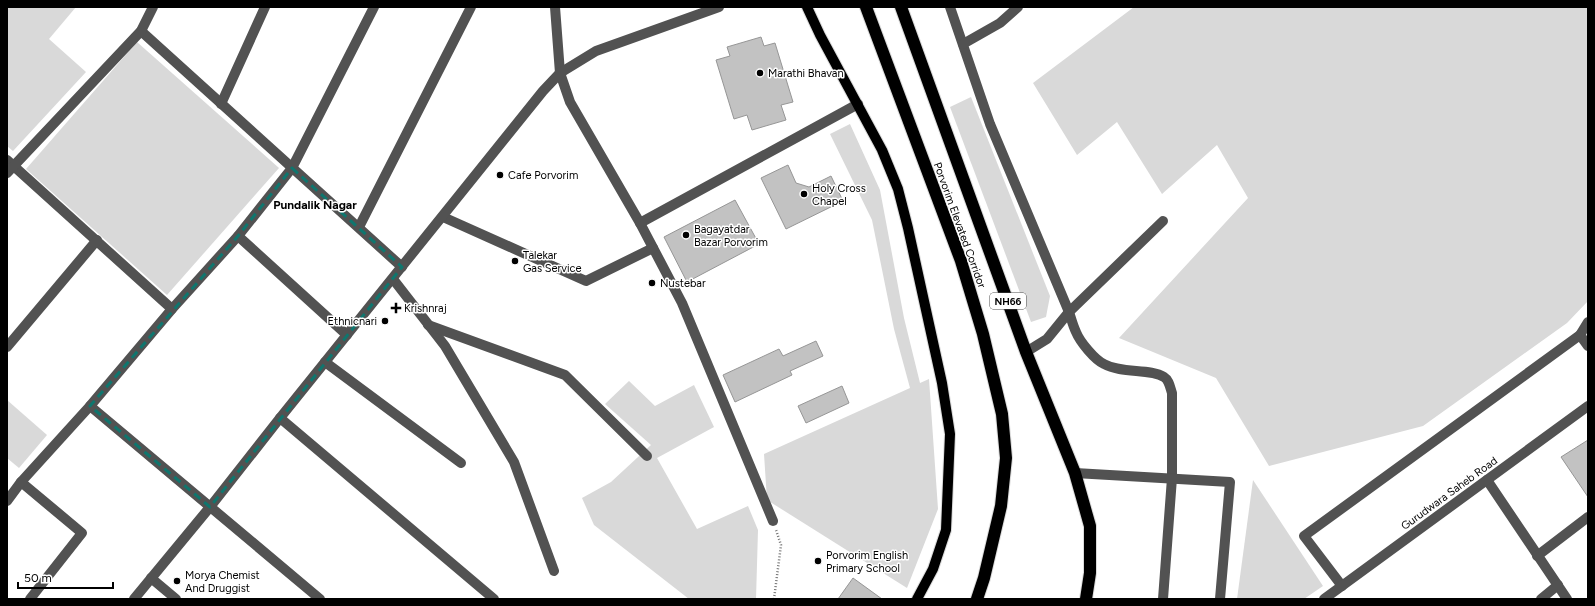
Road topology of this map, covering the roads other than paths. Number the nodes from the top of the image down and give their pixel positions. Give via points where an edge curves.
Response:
1 (153, 7) edge
2 (265, 7) edge
3 (374, 7) edge
4 (471, 7) edge
5 (555, 7) edge
6 (719, 7) edge
7 (807, 7) edge
8 (866, 7) edge
9 (901, 7) edge
10 (950, 7) edge
11 (1018, 7) edge
12 (141, 31) junction
13 (963, 44) junction
14 (560, 73) junction
15 (221, 104) junction
16 (858, 104) junction
17 (11, 162) edge
18 (292, 168) junction
19 (7, 173) edge
20 (443, 217) junction
21 (1163, 221) dead end
22 (640, 223) junction
23 (358, 227) junction
24 (238, 236) junction
25 (96, 240) junction
26 (653, 248) junction
27 (402, 267) junction
28 (393, 279) junction
29 (172, 309) junction
30 (1069, 312) junction
31 (1588, 322) edge
32 (428, 325) junction
33 (347, 335) junction
34 (1580, 335) junction
35 (1588, 346) edge
36 (7, 347) edge
37 (1026, 352) junction
38 (325, 362) junction
39 (90, 406) junction
40 (1588, 406) edge
41 (280, 418) junction
42 (647, 456) dead end
43 (461, 463) dead end
44 (1075, 473) junction
45 (1172, 478) junction
46 (1487, 480) junction
47 (21, 482) junction
48 (7, 501) edge
49 (210, 507) junction
50 (1588, 517) edge
51 (773, 521) road end
52 (1537, 556) junction
53 (554, 570) dead end
54 (151, 578) junction
55 (1558, 585) junction
56 (1342, 586) junction
57 (30, 599) edge
58 (134, 599) edge
59 (176, 599) edge
60 (320, 599) edge
61 (494, 599) edge
62 (917, 599) edge
63 (977, 599) edge
64 (1086, 599) edge
65 (1163, 599) edge
66 (1220, 599) edge
67 (1324, 599) edge
68 (1541, 599) edge
69 (1568, 599) edge

1 - 12 street
2 - 15 street
3 - 18 street
4 - 23 street
5 - 14 street
6 - 14 street via 596,51
7 - 16 main road
8 - 63 highway, Porvorim Elevated Corridor via 961,261 983,334 1002,414 1006,458 1000,506
9 - 37 highway, NH66
10 - 13 street
11 - 13 street via 1000,23
12 - 15 street
12 - 17 street
13 - 30 street via 990,124
14 - 20 street
14 - 22 street via 570,102
15 - 18 street
16 - 22 street
16 - 62 main road via 882,150 899,195 942,383 950,434 946,530 933,569
17 - 19 street
17 - 25 street
18 - 23 street
18 - 24 street
20 - 26 street via 586,281
20 - 27 street
21 - 30 street
22 - 26 street
23 - 27 street
24 - 29 street
24 - 33 street
25 - 29 street
25 - 36 street
26 - 51 street via 682,303
27 - 28 street
28 - 32 street
28 - 33 street
29 - 39 street
30 - 37 street via 1047,340
30 - 45 street via 1076,333 1102,364 1117,370 1156,373 1165,377 1170,385
31 - 34 street
32 - 42 street via 565,375
32 - 53 street via 444,346 514,462
33 - 38 street
34 - 35 street
34 - 56 street via 1304,536
37 - 44 highway, NH66
38 - 41 street
38 - 43 street
39 - 47 street
39 - 49 street
40 - 46 street, Gurudwara Saheb Road
41 - 49 street
41 - 61 street
44 - 45 street
44 - 64 highway, NH66 via 1090,526 1090,573
45 - 65 street
45 - 66 street via 1230,482
46 - 52 street
46 - 56 street, Gurudwara Saheb Road
47 - 48 street
47 - 57 street via 82,533
49 - 54 street
49 - 60 street
50 - 52 street
52 - 55 street
54 - 58 street
54 - 59 street
55 - 68 street
55 - 69 street
56 - 67 street, Gurudwara Saheb Road

